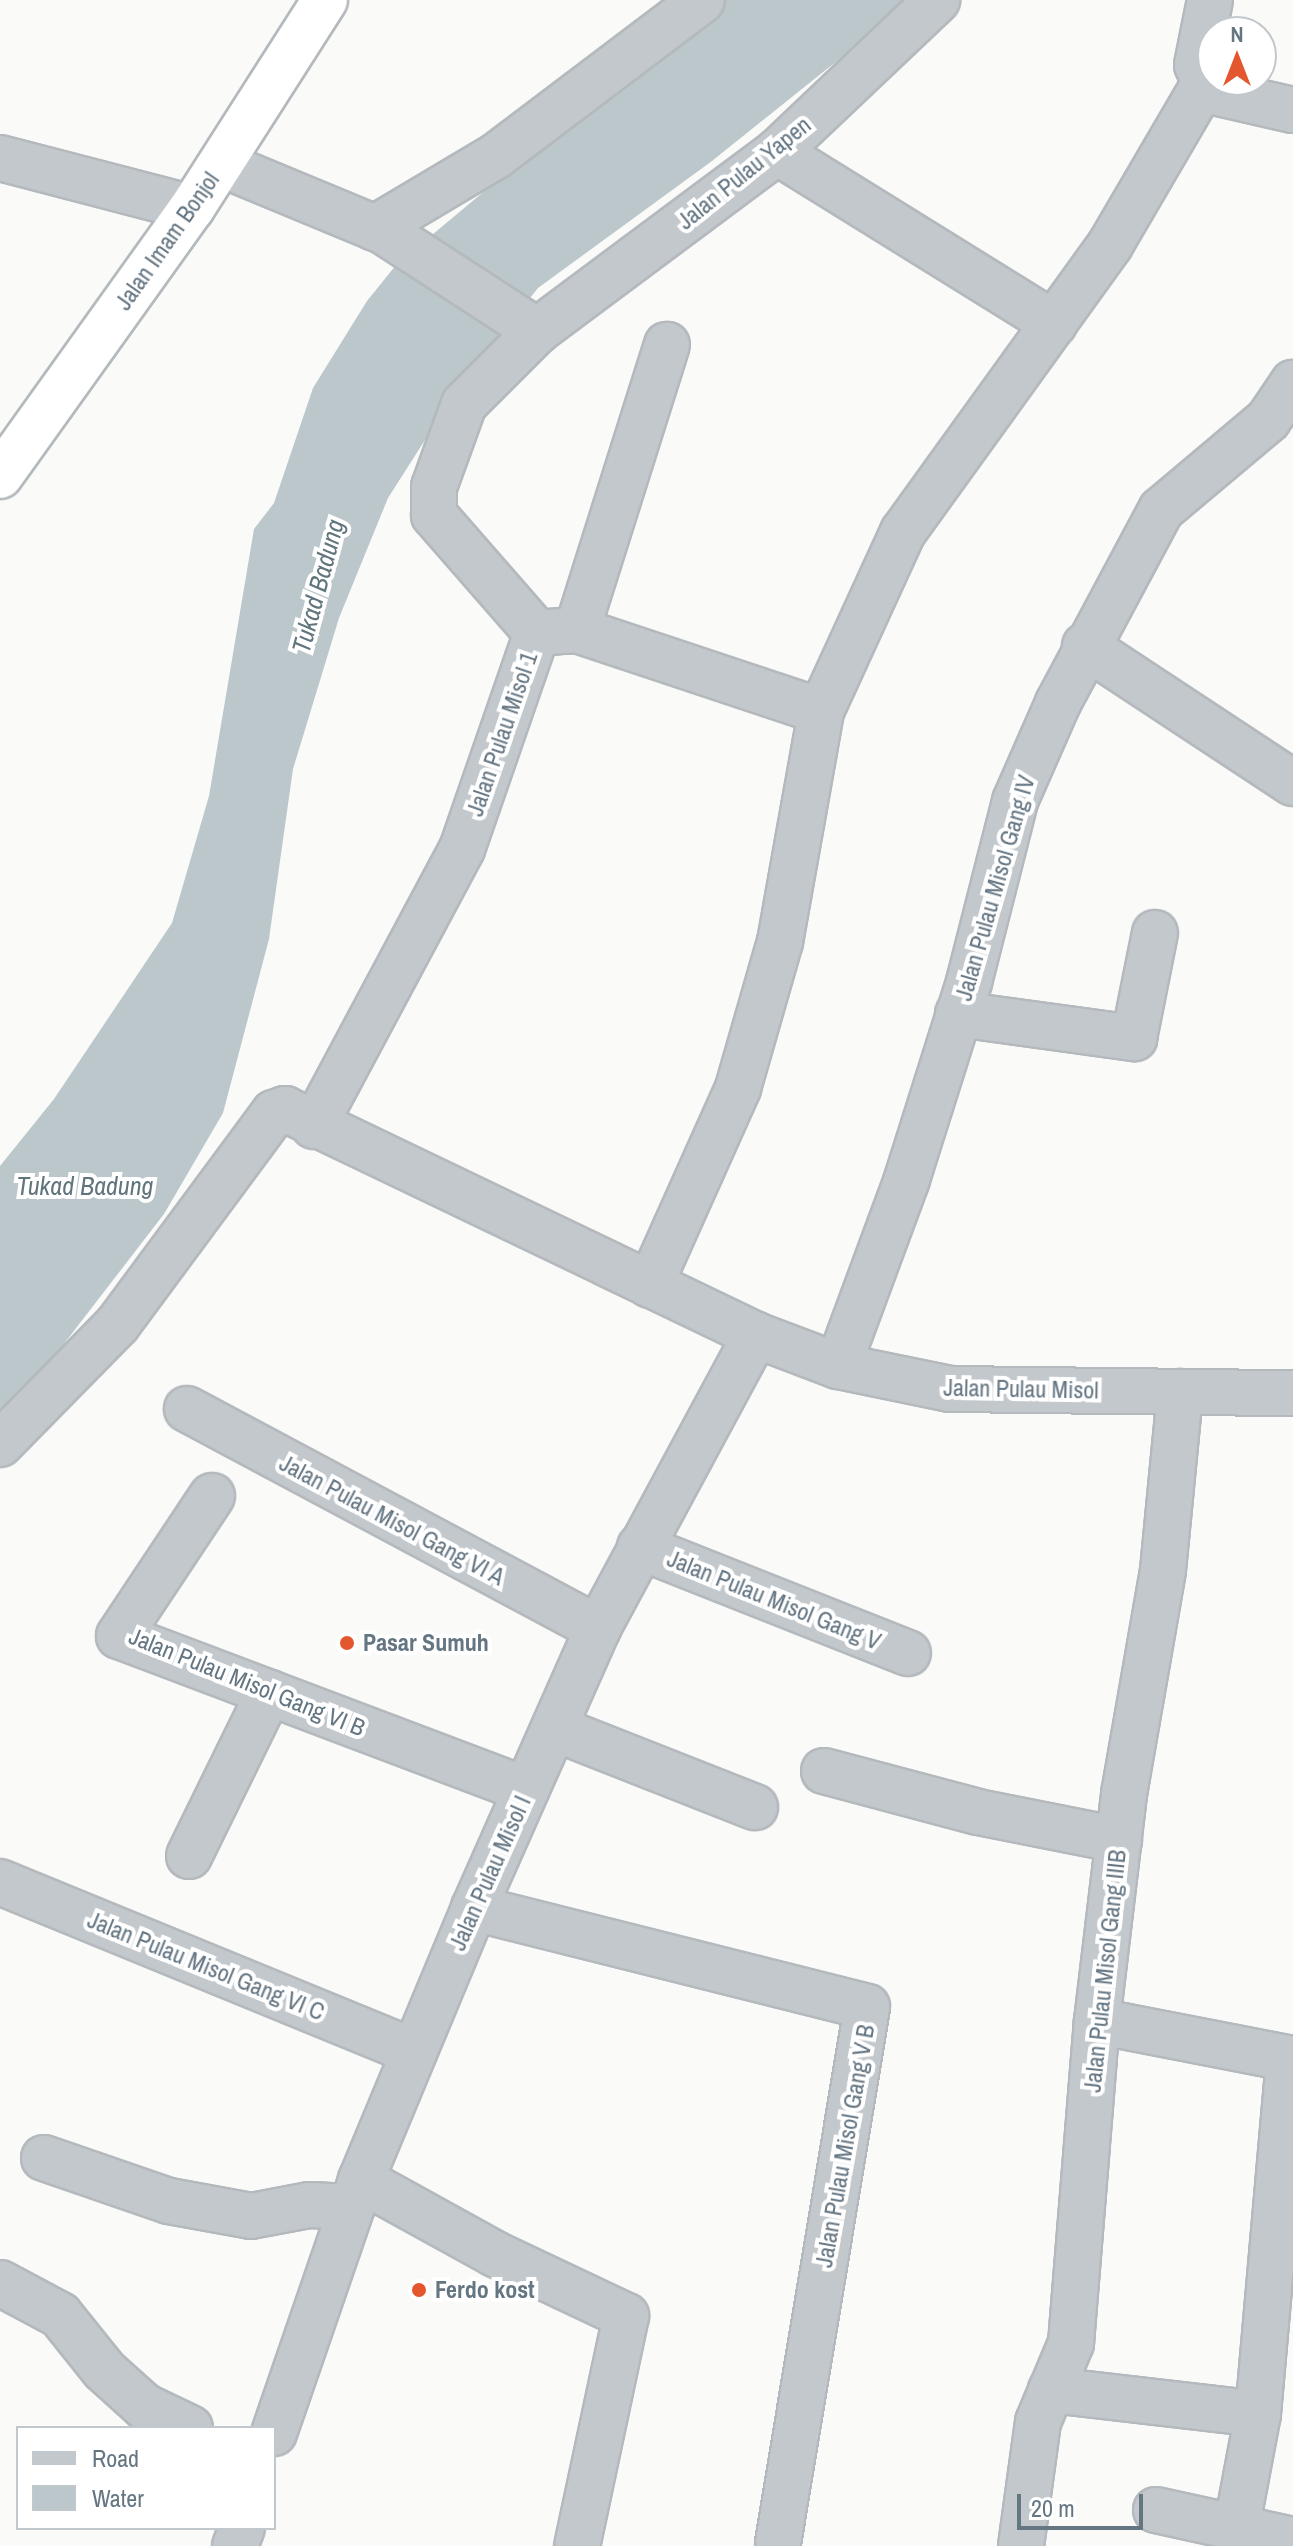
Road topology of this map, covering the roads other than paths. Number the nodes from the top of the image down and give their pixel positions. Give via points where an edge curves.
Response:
1 (325, 0) edge
2 (702, 0) edge
3 (937, 0) edge
4 (1197, 96) edge
5 (1238, 96) edge
6 (1293, 110) edge
7 (777, 152) junction
8 (0, 158) edge
9 (221, 164) junction
10 (192, 208) junction
11 (379, 229) junction
12 (526, 324) junction
13 (1054, 324) junction
14 (667, 345) dead end
15 (1293, 383) edge
16 (0, 476) edge
17 (557, 632) junction
18 (1085, 646) junction
19 (821, 711) junction
20 (1293, 783) edge
21 (1155, 933) dead end
22 (958, 1014) junction
23 (296, 1118) junction
24 (650, 1285) junction
25 (756, 1335) junction
26 (838, 1366) junction
27 (1180, 1392) junction
28 (1293, 1393) edge
29 (187, 1409) dead end
30 (0, 1444) edge
31 (212, 1496) dead end
32 (640, 1547) junction
33 (598, 1628) junction
34 (908, 1653) dead end
35 (269, 1693) junction
36 (554, 1728) junction
37 (824, 1771) dead end
38 (526, 1790) junction
39 (755, 1807) dead end
40 (1119, 1840) junction
41 (189, 1856) dead end
42 (0, 1882) edge
43 (474, 1908) junction
44 (1097, 2021) junction
45 (412, 2051) junction
46 (1291, 2059) edge
47 (44, 2158) dead end
48 (356, 2194) junction
49 (0, 2283) edge
50 (1051, 2390) junction
51 (1258, 2414) junction
52 (186, 2426) edge
53 (276, 2427) edge
54 (1156, 2510) dead end
55 (1236, 2530) junction
56 (1293, 2540) edge
57 (778, 2543) dead end
58 (577, 2546) edge
59 (1021, 2546) edge

1 - 9 highway, Jalan Imam Bonjol
2 - 11 street via 496,156
3 - 7 street, Jalan Pulau Yapen
4 - 13 street via 1110,245
5 - 6 street
7 - 12 street, Jalan Pulau Yapen
7 - 13 street
8 - 10 street
9 - 10 highway, Jalan Imam Bonjol
9 - 11 street
10 - 16 highway, Jalan Imam Bonjol
11 - 12 street
12 - 17 street, Jalan Pulau Misol 1 via 464,404 434,487 434,515
13 - 19 street via 903,532
14 - 17 street
15 - 18 street, Jalan Pulau Misol Gang IV via 1268,420 1161,510
17 - 19 street
17 - 23 street, Jalan Pulau Misol 1 via 462,849
18 - 20 street
18 - 22 street, Jalan Pulau Misol Gang IV via 1015,801 989,914
19 - 24 street via 780,942 738,1088
21 - 22 street via 1134,1038
22 - 26 street, Jalan Pulau Misol Gang IV via 907,1179
23 - 24 street
23 - 30 street, Jalan Pulau Misol 1 via 117,1325
24 - 25 street
25 - 26 street, Jalan Pulau Misol
25 - 32 street, Jalan Pulau Misol I
26 - 27 street, Jalan Pulau Misol via 930,1388
27 - 28 street, Jalan Pulau Misol
27 - 40 street, Jalan Pulau Misol Gang IIIB via 1163,1570
29 - 33 street, Jalan Pulau Misol Gang VI A
31 - 35 street, Jalan Pulau Misol Gang VI B via 119,1636
32 - 33 street, Jalan Pulau Misol I
32 - 34 street, Jalan Pulau Misol Gang V
33 - 36 street, Jalan Pulau Misol I
35 - 38 street, Jalan Pulau Misol Gang VI B
35 - 41 street
36 - 38 street, Jalan Pulau Misol I
36 - 39 street
37 - 40 street via 978,1812
38 - 43 street, Jalan Pulau Misol I
40 - 44 street, Jalan Pulau Misol Gang IIIB
42 - 45 street, Jalan Pulau Misol Gang VI C
43 - 45 street, Jalan Pulau Misol I
43 - 57 street, Jalan Pulau Misol Gang V B via 867,2007
44 - 46 street
44 - 50 street, Jalan Pulau Misol Gang IIIB via 1071,2343
45 - 48 street, Jalan Pulau Misol I
46 - 51 street
47 - 48 street via 169,2201 251,2216
48 - 53 street, Jalan Pulau Misol I
48 - 58 street via 626,2316
49 - 52 street via 60,2315 104,2370 144,2406
50 - 51 street
50 - 59 street, Jalan Pulau Misol Gang IIIB via 1038,2422
51 - 55 street
54 - 55 street
55 - 56 street

